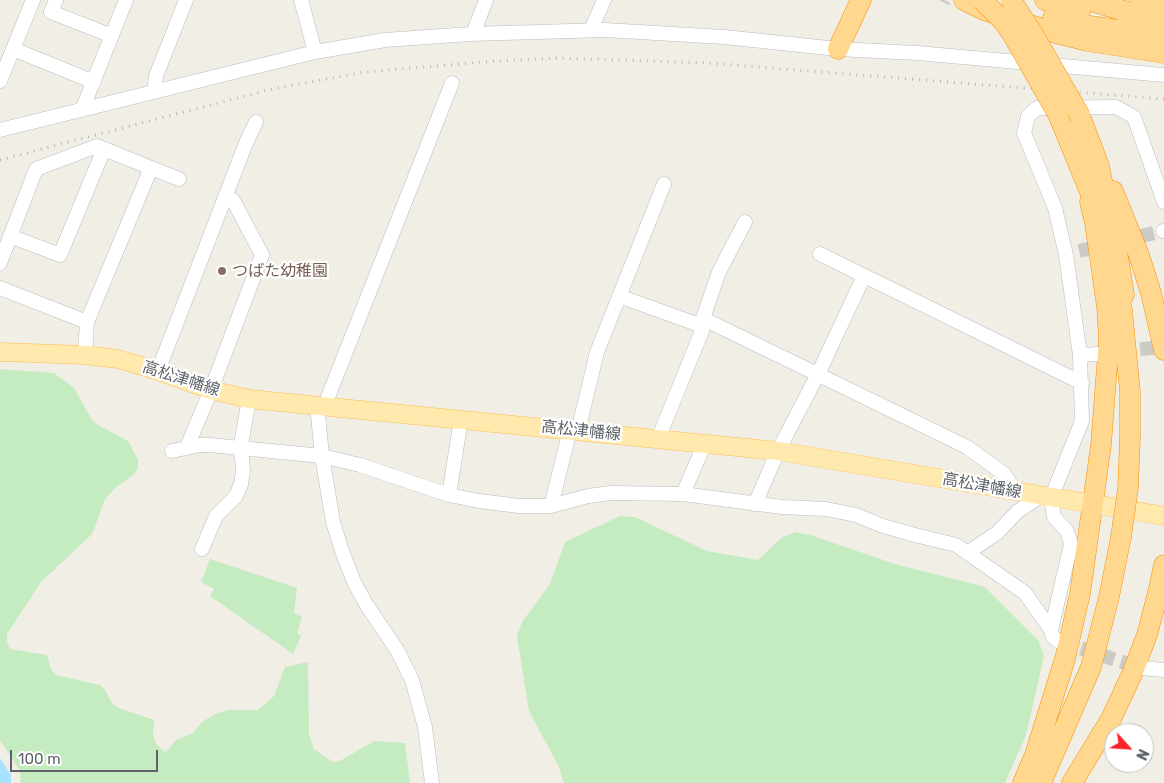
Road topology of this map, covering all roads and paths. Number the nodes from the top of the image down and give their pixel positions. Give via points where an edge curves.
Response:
1 (32, 0) edge
2 (56, 0) edge
3 (125, 0) edge
4 (186, 0) edge
5 (301, 0) edge
6 (486, 0) edge
7 (604, 0) edge
8 (861, 0) edge
9 (964, 0) edge
10 (982, 0) edge
11 (997, 0) edge
12 (1011, 0) edge
13 (1023, 0) edge
14 (1045, 0) edge
15 (1088, 0) edge
16 (1140, 0) edge
17 (1164, 6) edge
18 (1164, 21) edge
19 (591, 30) junction
20 (472, 34) junction
21 (1164, 35) edge
22 (112, 36) junction
23 (13, 49) junction
24 (838, 49) junction
25 (315, 52) junction
26 (1164, 53) edge
27 (1164, 75) edge
28 (0, 81) edge
29 (94, 82) junction
30 (452, 83) dead end
31 (154, 92) junction
32 (82, 110) junction
33 (1058, 114) junction
34 (1080, 116) junction
35 (256, 122) dead end
36 (0, 130) edge
37 (104, 148) junction
38 (1099, 166) junction
39 (151, 168) junction
40 (179, 179) dead end
41 (664, 184) dead end
42 (1091, 197) junction
43 (226, 198) junction
44 (1164, 202) edge
45 (745, 222) dead end
46 (10, 236) junction
47 (820, 254) dead end
48 (0, 263) edge
49 (864, 276) junction
50 (0, 288) edge
51 (619, 296) junction
52 (1122, 310) junction
53 (87, 322) junction
54 (702, 326) junction
55 (1164, 350) edge
56 (0, 352) edge
57 (84, 354) junction
58 (1098, 354) dead end
59 (1080, 355) junction
60 (158, 371) junction
61 (818, 374) junction
62 (1082, 383) junction
63 (211, 390) junction
64 (249, 399) junction
65 (323, 406) junction
66 (461, 419) junction
67 (574, 430) junction
68 (658, 439) junction
69 (704, 443) junction
70 (187, 447) junction
71 (242, 448) junction
72 (172, 451) dead end
73 (778, 451) junction
74 (322, 456) junction
75 (1016, 492) junction
76 (683, 494) junction
77 (449, 495) junction
78 (1046, 497) junction
79 (755, 504) junction
80 (1093, 504) junction
81 (552, 506) junction
82 (1164, 516) edge
83 (202, 549) dead end
84 (967, 553) junction
85 (1164, 565) edge
86 (1141, 668) tunnel mouth
87 (1164, 670) edge
88 (432, 783) edge
89 (1023, 783) edge
90 (1041, 783) edge
91 (1072, 783) edge

1 - 23 street
2 - 22 street via 51,12
3 - 22 street
4 - 31 street via 156,76
5 - 25 street
6 - 20 street
7 - 19 street
8 - 24 highway
9 - 26 highway via 984,10 1052,32
10 - 21 highway via 1075,24
10 - 33 highway, bridge via 1013,35
11 - 33 highway, bridge via 1048,82
12 - 34 highway, bridge
13 - 34 highway, bridge
14 - 21 highway
15 - 18 highway
16 - 17 highway
19 - 20 street
19 - 24 street via 724,37
20 - 25 street via 385,40
22 - 29 street
23 - 28 street
23 - 29 street
24 - 27 street
25 - 31 street
29 - 32 street
30 - 65 street
31 - 32 street
32 - 36 street
33 - 42 highway
34 - 38 highway
35 - 43 street
37 - 39 street
37 - 46 street via 97,146 36,169
37 - 46 street via 60,255
38 - 52 highway via 1120,263 1124,297
38 - 55 highway via 1107,176 1139,255
39 - 40 street
39 - 53 street
41 - 51 street
42 - 52 highway via 1098,212
42 - 80 highway via 1109,340 1102,445
43 - 60 street
43 - 63 street via 233,200 262,255
44 - 59 street via 1134,117 1116,107 1037,108 1028,116 1024,133 1073,253
45 - 54 street via 719,272
46 - 48 street
47 - 49 street
49 - 61 street
49 - 62 street
50 - 53 street
51 - 54 street
51 - 67 street via 597,352
52 - 90 highway, bridge via 1130,392 1130,438 1128,488 1121,537 1091,667
53 - 57 street
54 - 61 street via 708,321
54 - 68 street
56 - 57 main road, 高松津幡線
57 - 60 main road, 高松津幡線 via 118,359
58 - 59 street
59 - 62 street
60 - 63 main road, 高松津幡線
61 - 73 street
61 - 75 street via 967,447 1004,474
62 - 78 street via 1082,421
63 - 64 main road, 高松津幡線
63 - 70 street
64 - 65 main road, 高松津幡線
64 - 71 street
65 - 66 main road, 高松津幡線
65 - 74 street via 318,415
66 - 67 main road, 高松津幡線
66 - 77 street
67 - 68 main road, 高松津幡線
67 - 81 street
68 - 69 main road, 高松津幡線
69 - 73 main road, 高松津幡線
69 - 76 street
70 - 71 street
70 - 72 street
71 - 74 street
71 - 83 street via 241,484 236,496 216,516
73 - 75 main road, 高松津幡線
73 - 79 street
74 - 77 street via 360,465
74 - 88 street via 333,522 347,566 366,604 406,665 418,695
75 - 78 main road, 高松津幡線
76 - 79 street
76 - 81 street via 611,493
77 - 81 street via 519,506
78 - 80 main road, 高松津幡線
78 - 84 street via 1018,511 997,532
78 - 84 street via 1054,517 1067,531 1071,544 1054,636 1025,593
79 - 84 street via 826,509 856,515 899,531 956,545
80 - 82 main road, 高松津幡線
80 - 89 highway via 1080,594 1065,659
85 - 91 highway via 1147,635 1132,674 1111,719
86 - 87 street

